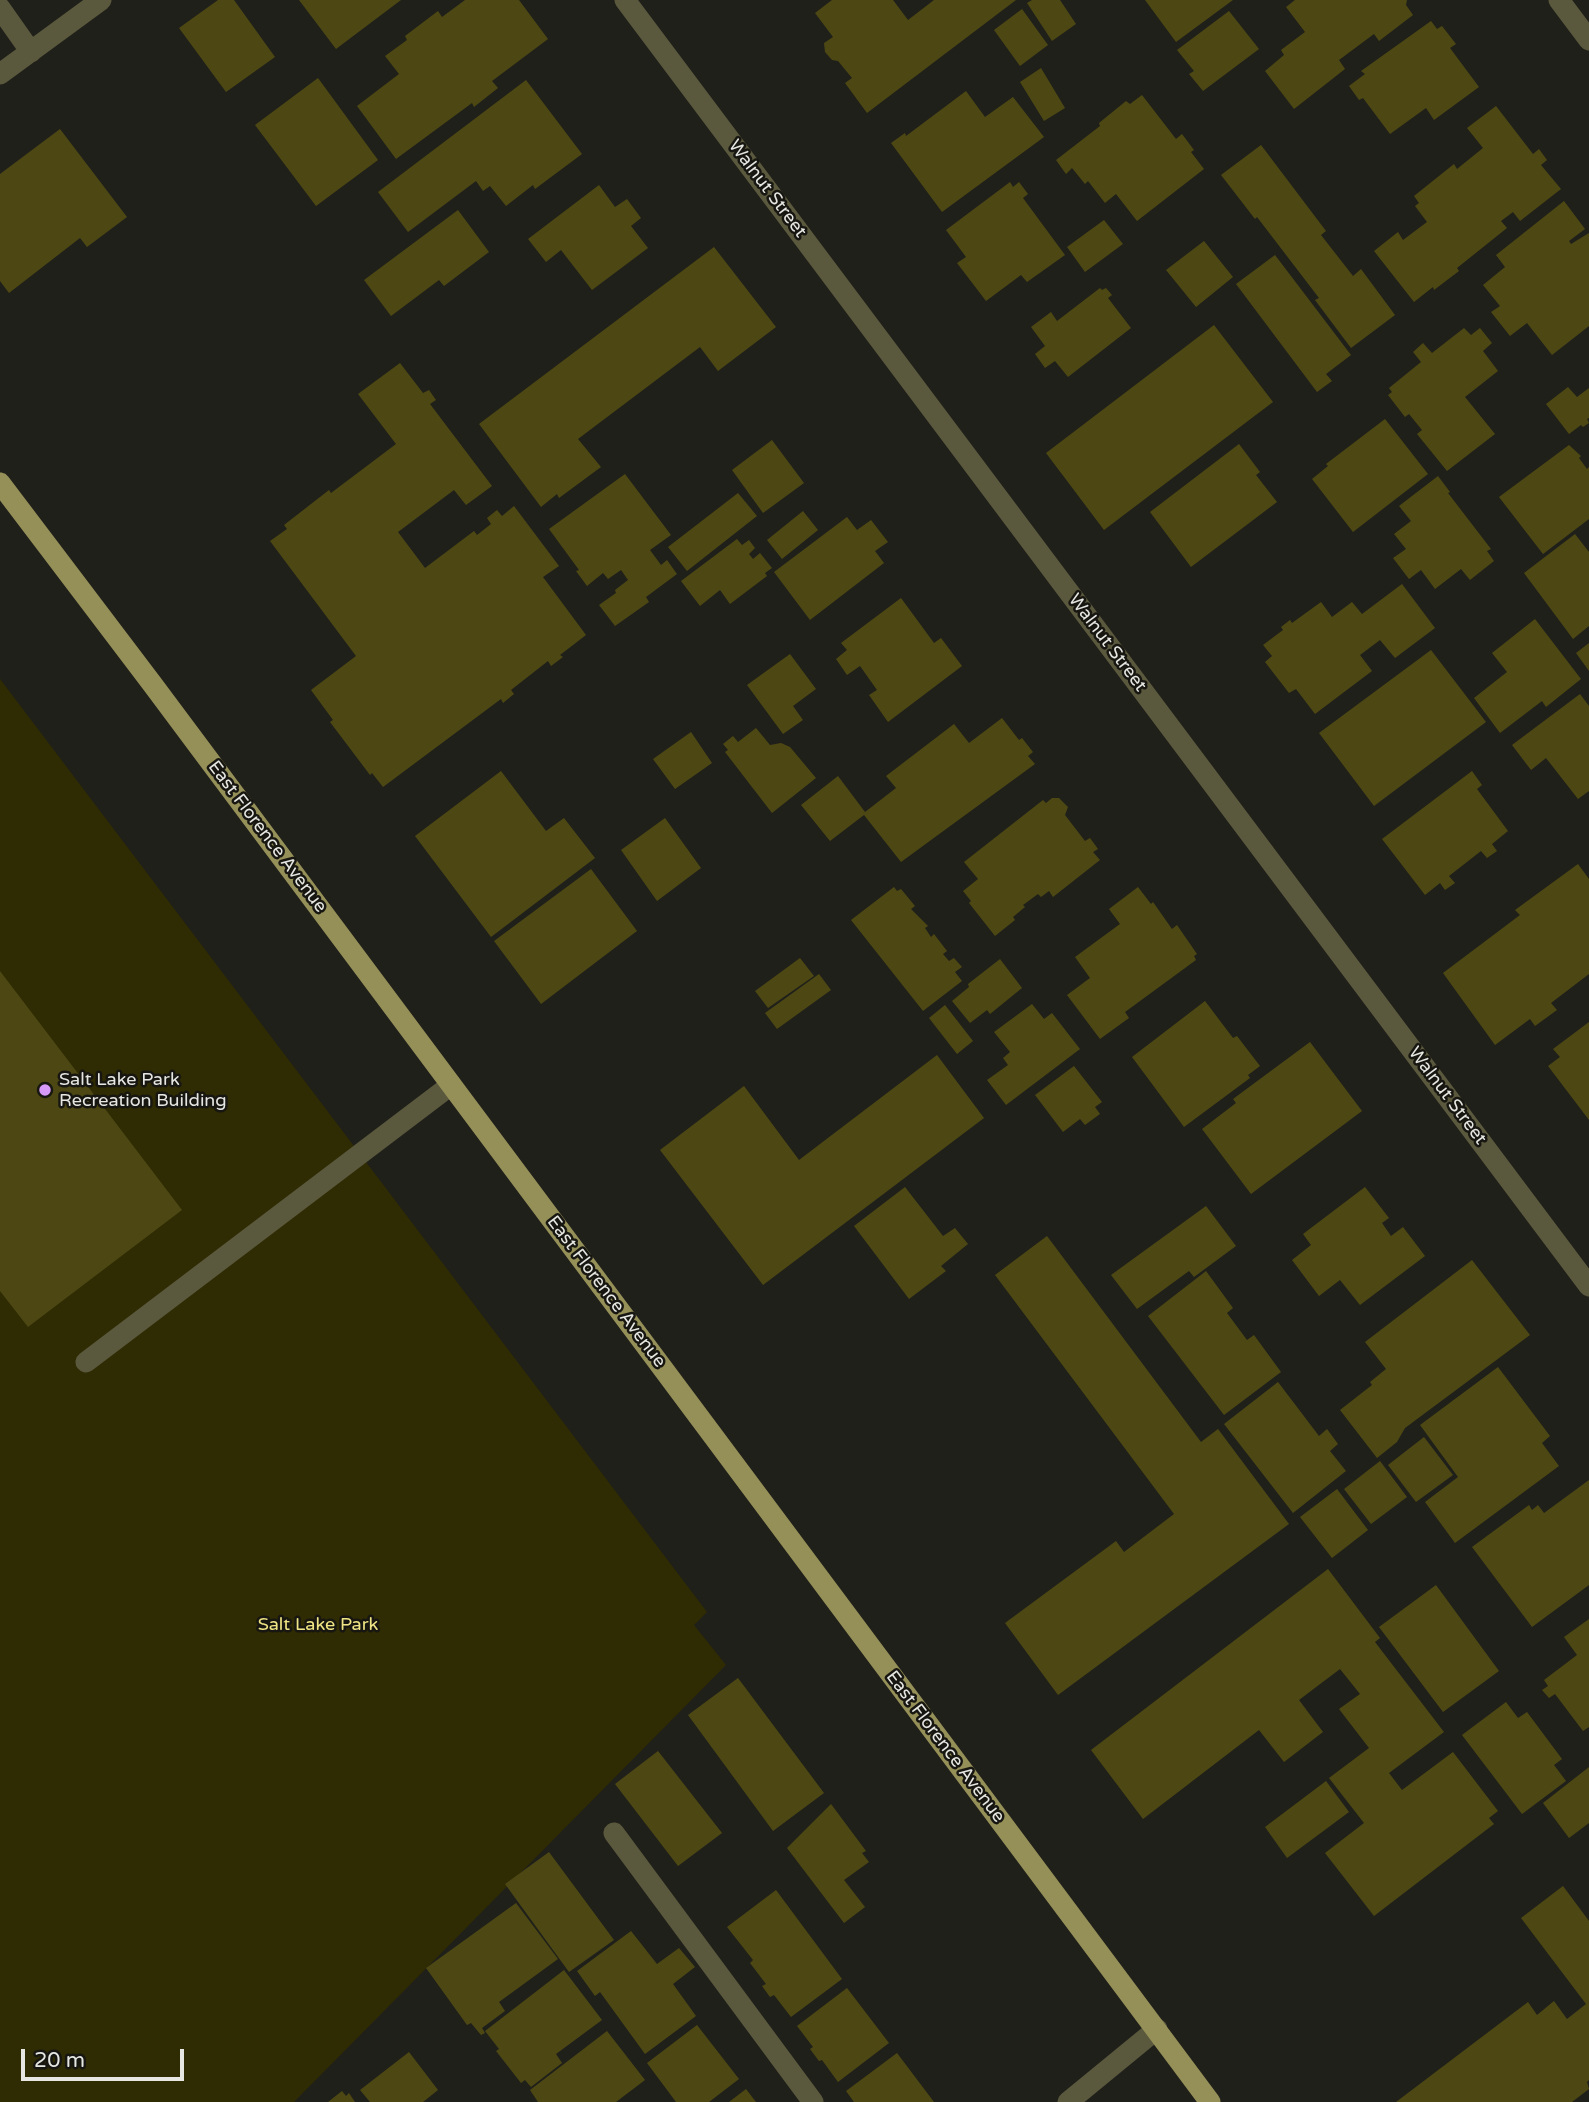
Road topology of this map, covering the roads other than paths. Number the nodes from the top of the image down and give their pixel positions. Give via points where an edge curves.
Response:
1 (101, 0) edge
2 (625, 0) edge
3 (1559, 0) edge
4 (0, 8) edge
5 (1589, 40) edge
6 (31, 52) junction
7 (0, 74) edge
8 (0, 483) edge
9 (451, 1085) junction
10 (1589, 1286) edge
11 (86, 1362) dead end
12 (614, 1833) dead end
13 (1157, 2029) junction
14 (813, 2102) edge
15 (1068, 2102) edge
16 (1210, 2102) edge

1 - 6 street
2 - 10 street, Walnut Street
3 - 5 street
4 - 6 street
6 - 7 street
8 - 9 main road, East Florence Avenue
9 - 11 street
9 - 13 main road, East Florence Avenue
12 - 14 street
13 - 15 street
13 - 16 main road, East Florence Avenue

